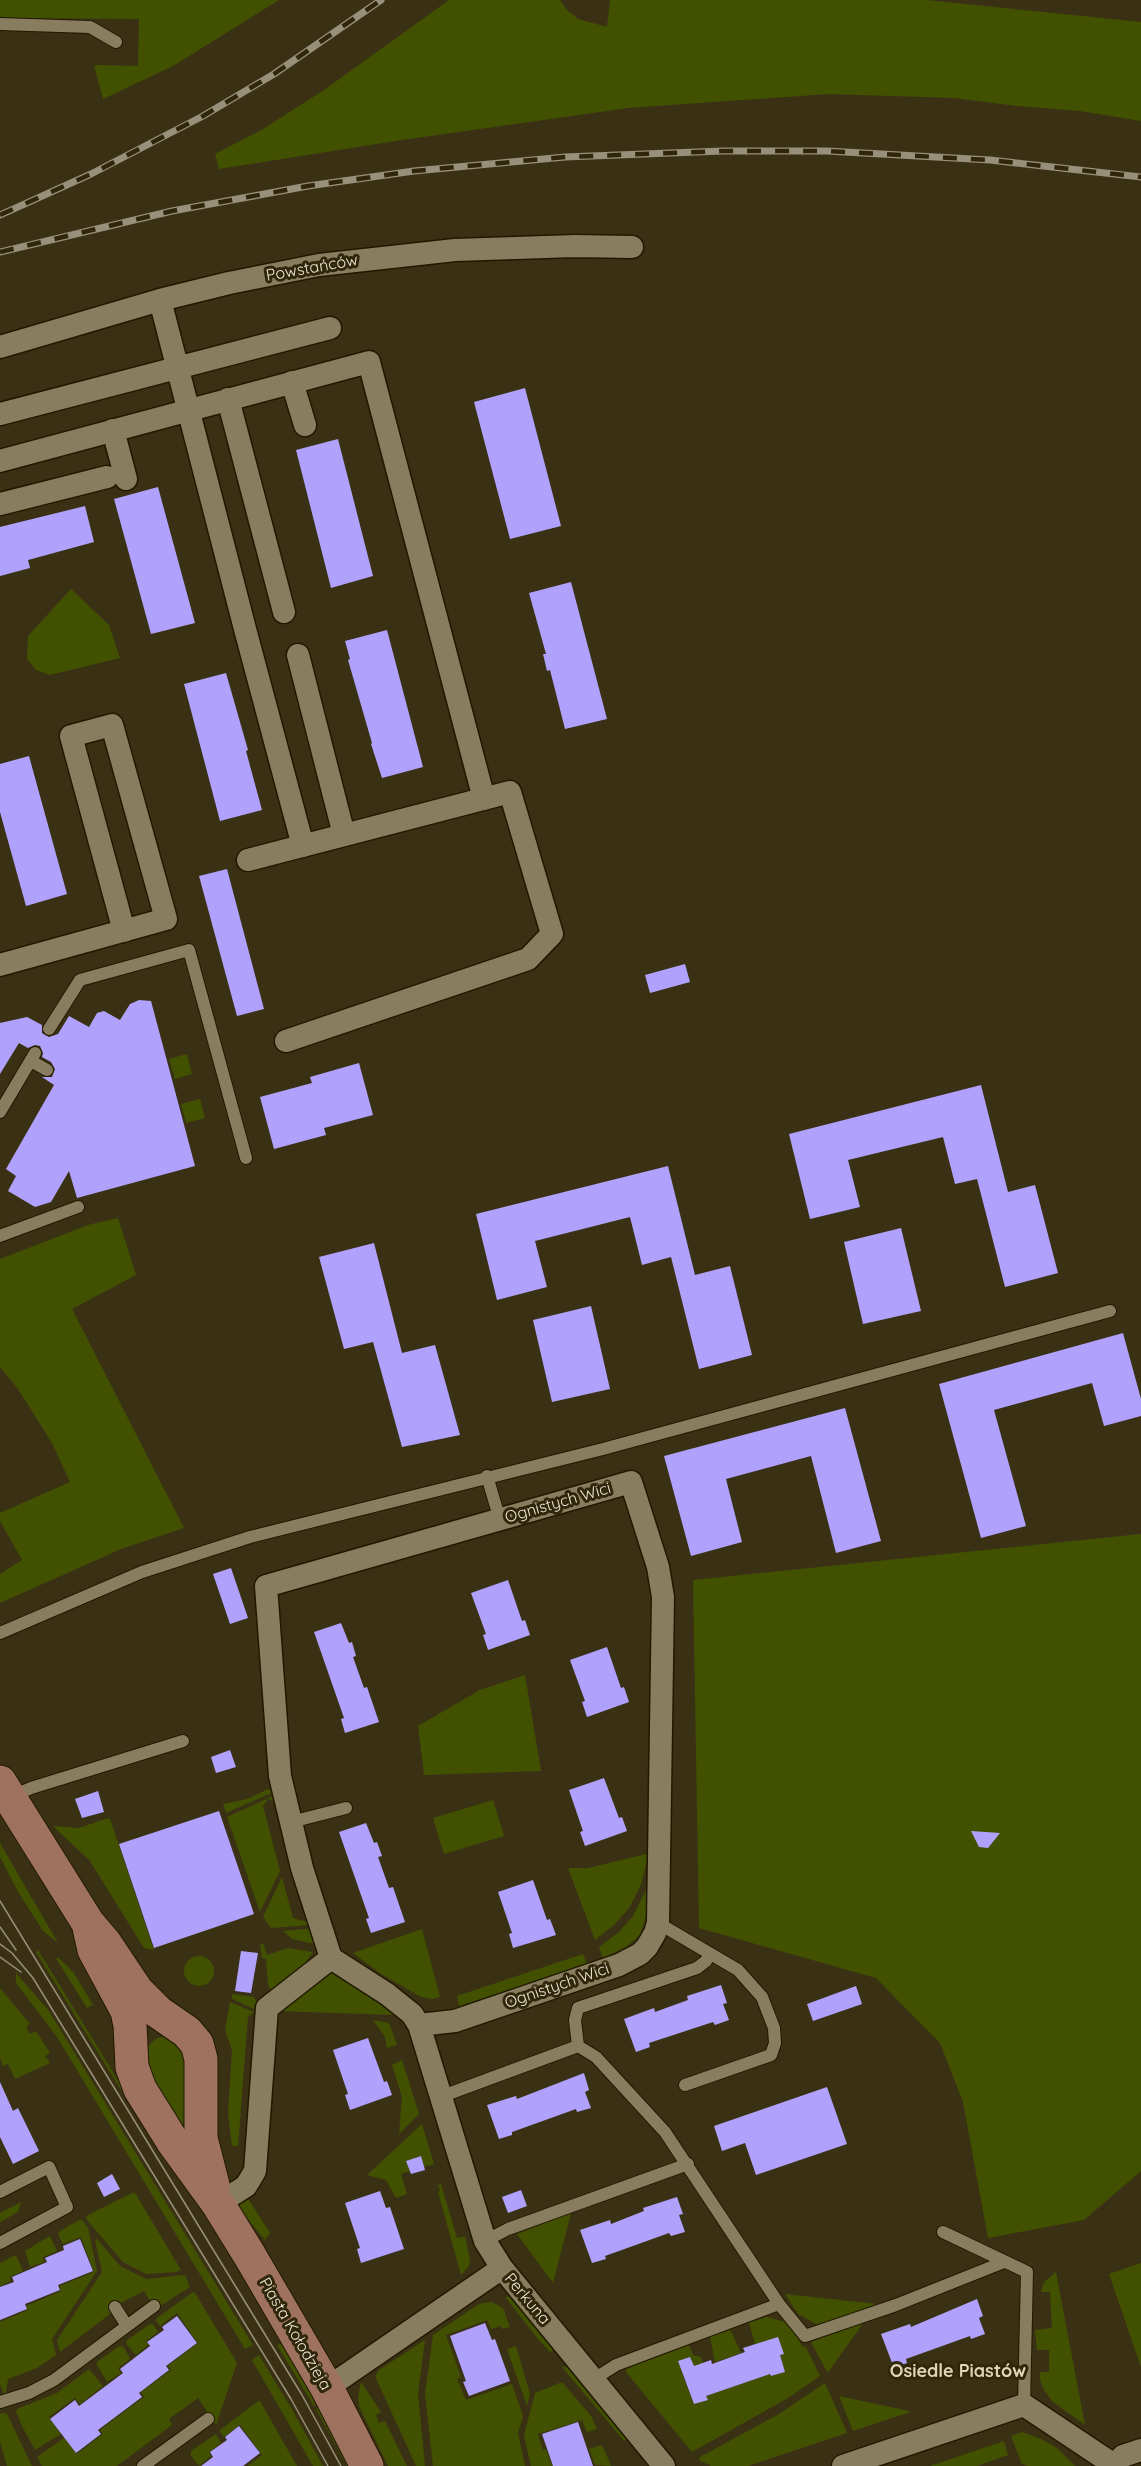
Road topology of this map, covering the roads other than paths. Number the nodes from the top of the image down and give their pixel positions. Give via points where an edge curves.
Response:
1 (0, 24) edge
2 (116, 42) dead end
3 (632, 247) dead end
4 (160, 300) junction
5 (330, 328) dead end
6 (0, 347) edge
7 (177, 368) junction
8 (292, 382) junction
9 (228, 399) junction
10 (187, 411) junction
11 (0, 414) edge
12 (304, 425) dead end
13 (113, 430) junction
14 (0, 460) edge
15 (0, 504) edge
16 (284, 612) dead end
17 (298, 655) dead end
18 (484, 799) junction
19 (344, 835) junction
20 (303, 846) junction
21 (249, 860) dead end
22 (124, 931) junction
23 (0, 965) edge
24 (49, 1029) dead end
25 (286, 1041) dead end
26 (47, 1070) dead end
27 (0, 1112) edge
28 (246, 1158) dead end
29 (78, 1207) dead end
30 (0, 1236) edge
31 (1110, 1311) dead end
32 (487, 1476) junction
33 (500, 1520) junction
34 (0, 1633) edge
35 (183, 1741) dead end
36 (5, 1790) edge
37 (346, 1808) dead end
38 (291, 1822) junction
39 (88, 1923) junction
40 (658, 1923) junction
41 (710, 1954) junction
42 (331, 1958) junction
43 (416, 2019) junction
44 (183, 2030) junction
45 (578, 2046) junction
46 (131, 2061) junction
47 (686, 2085) dead end
48 (440, 2097) junction
49 (187, 2136) junction
50 (688, 2164) junction
51 (0, 2192) edge
52 (218, 2204) junction
53 (943, 2232) dead end
54 (485, 2241) junction
55 (0, 2243) edge
56 (1004, 2262) junction
57 (502, 2268) junction
58 (779, 2304) junction
59 (154, 2306) dead end
60 (115, 2307) dead end
61 (127, 2326) junction
62 (594, 2379) junction
63 (327, 2388) junction
64 (0, 2402) edge
65 (1024, 2404) junction
66 (208, 2419) dead end
67 (1141, 2450) edge
68 (143, 2466) edge
69 (367, 2466) edge
70 (664, 2466) edge
71 (843, 2466) edge
72 (1114, 2466) edge

1 - 2 lane via 90,27
3 - 4 street, Powstańców via 519,246 411,254 319,265
4 - 6 street, Powstańców
4 - 7 street
5 - 7 street
7 - 10 street
7 - 11 street
8 - 9 street
8 - 12 street
8 - 18 street via 369,362
9 - 10 street
9 - 16 street
10 - 13 street
10 - 20 street
13 - 14 street
13 - 15 street via 117,478
17 - 19 street
18 - 19 street
18 - 25 street via 510,792 552,934 528,959
19 - 20 street
20 - 21 street
22 - 22 street via 166,919 112,725 71,736
22 - 23 street
24 - 28 lane via 81,980 189,950
26 - 27 lane via 33,1057
29 - 30 lane
31 - 32 lane via 603,1449
32 - 33 lane
32 - 34 lane via 186,1557
33 - 38 street, Ognistych Wici via 266,1586 280,1776
33 - 40 street, Ognistych Wici via 631,1482 658,1567 663,1597
35 - 36 lane via 31,1788
36 - 39 street, Piasta Kołodzieja
37 - 38 lane
38 - 42 street, Ognistych Wici
39 - 44 street, Piasta Kołodzieja via 142,1998
39 - 46 street, Piasta Kołodzieja via 94,1950 127,2011
40 - 41 lane
40 - 43 street, Ognistych Wici via 647,1947 619,1965 455,2021
41 - 45 lane via 697,1968 578,2008 574,2020
41 - 47 lane via 738,1971 762,1997 773,2020 775,2043 771,2055
42 - 43 street via 387,1994
42 - 52 street via 267,2008 255,2171 246,2186
43 - 48 street
44 - 46 street via 165,2026 152,2030 137,2045
44 - 49 street, Piasta Kołodzieja via 200,2053
45 - 48 lane
45 - 50 lane via 596,2057 627,2090
46 - 49 street, Piasta Kołodzieja via 140,2090
48 - 54 street
49 - 52 street, Piasta Kołodzieja
50 - 54 lane via 508,2229
50 - 58 lane
51 - 55 lane via 49,2166 67,2207
52 - 63 street, Piasta Kołodzieja
53 - 56 lane
54 - 57 street
56 - 58 lane via 805,2336
56 - 65 lane via 1027,2272
57 - 62 street, Perkuna
57 - 63 street, Perkuna
58 - 62 lane via 616,2365
59 - 61 lane
60 - 61 lane
61 - 64 lane via 54,2380
62 - 70 street, Perkuna
63 - 69 street, Piasta Kołodzieja
65 - 71 street
65 - 72 street
66 - 68 lane
67 - 72 street via 1124,2456

